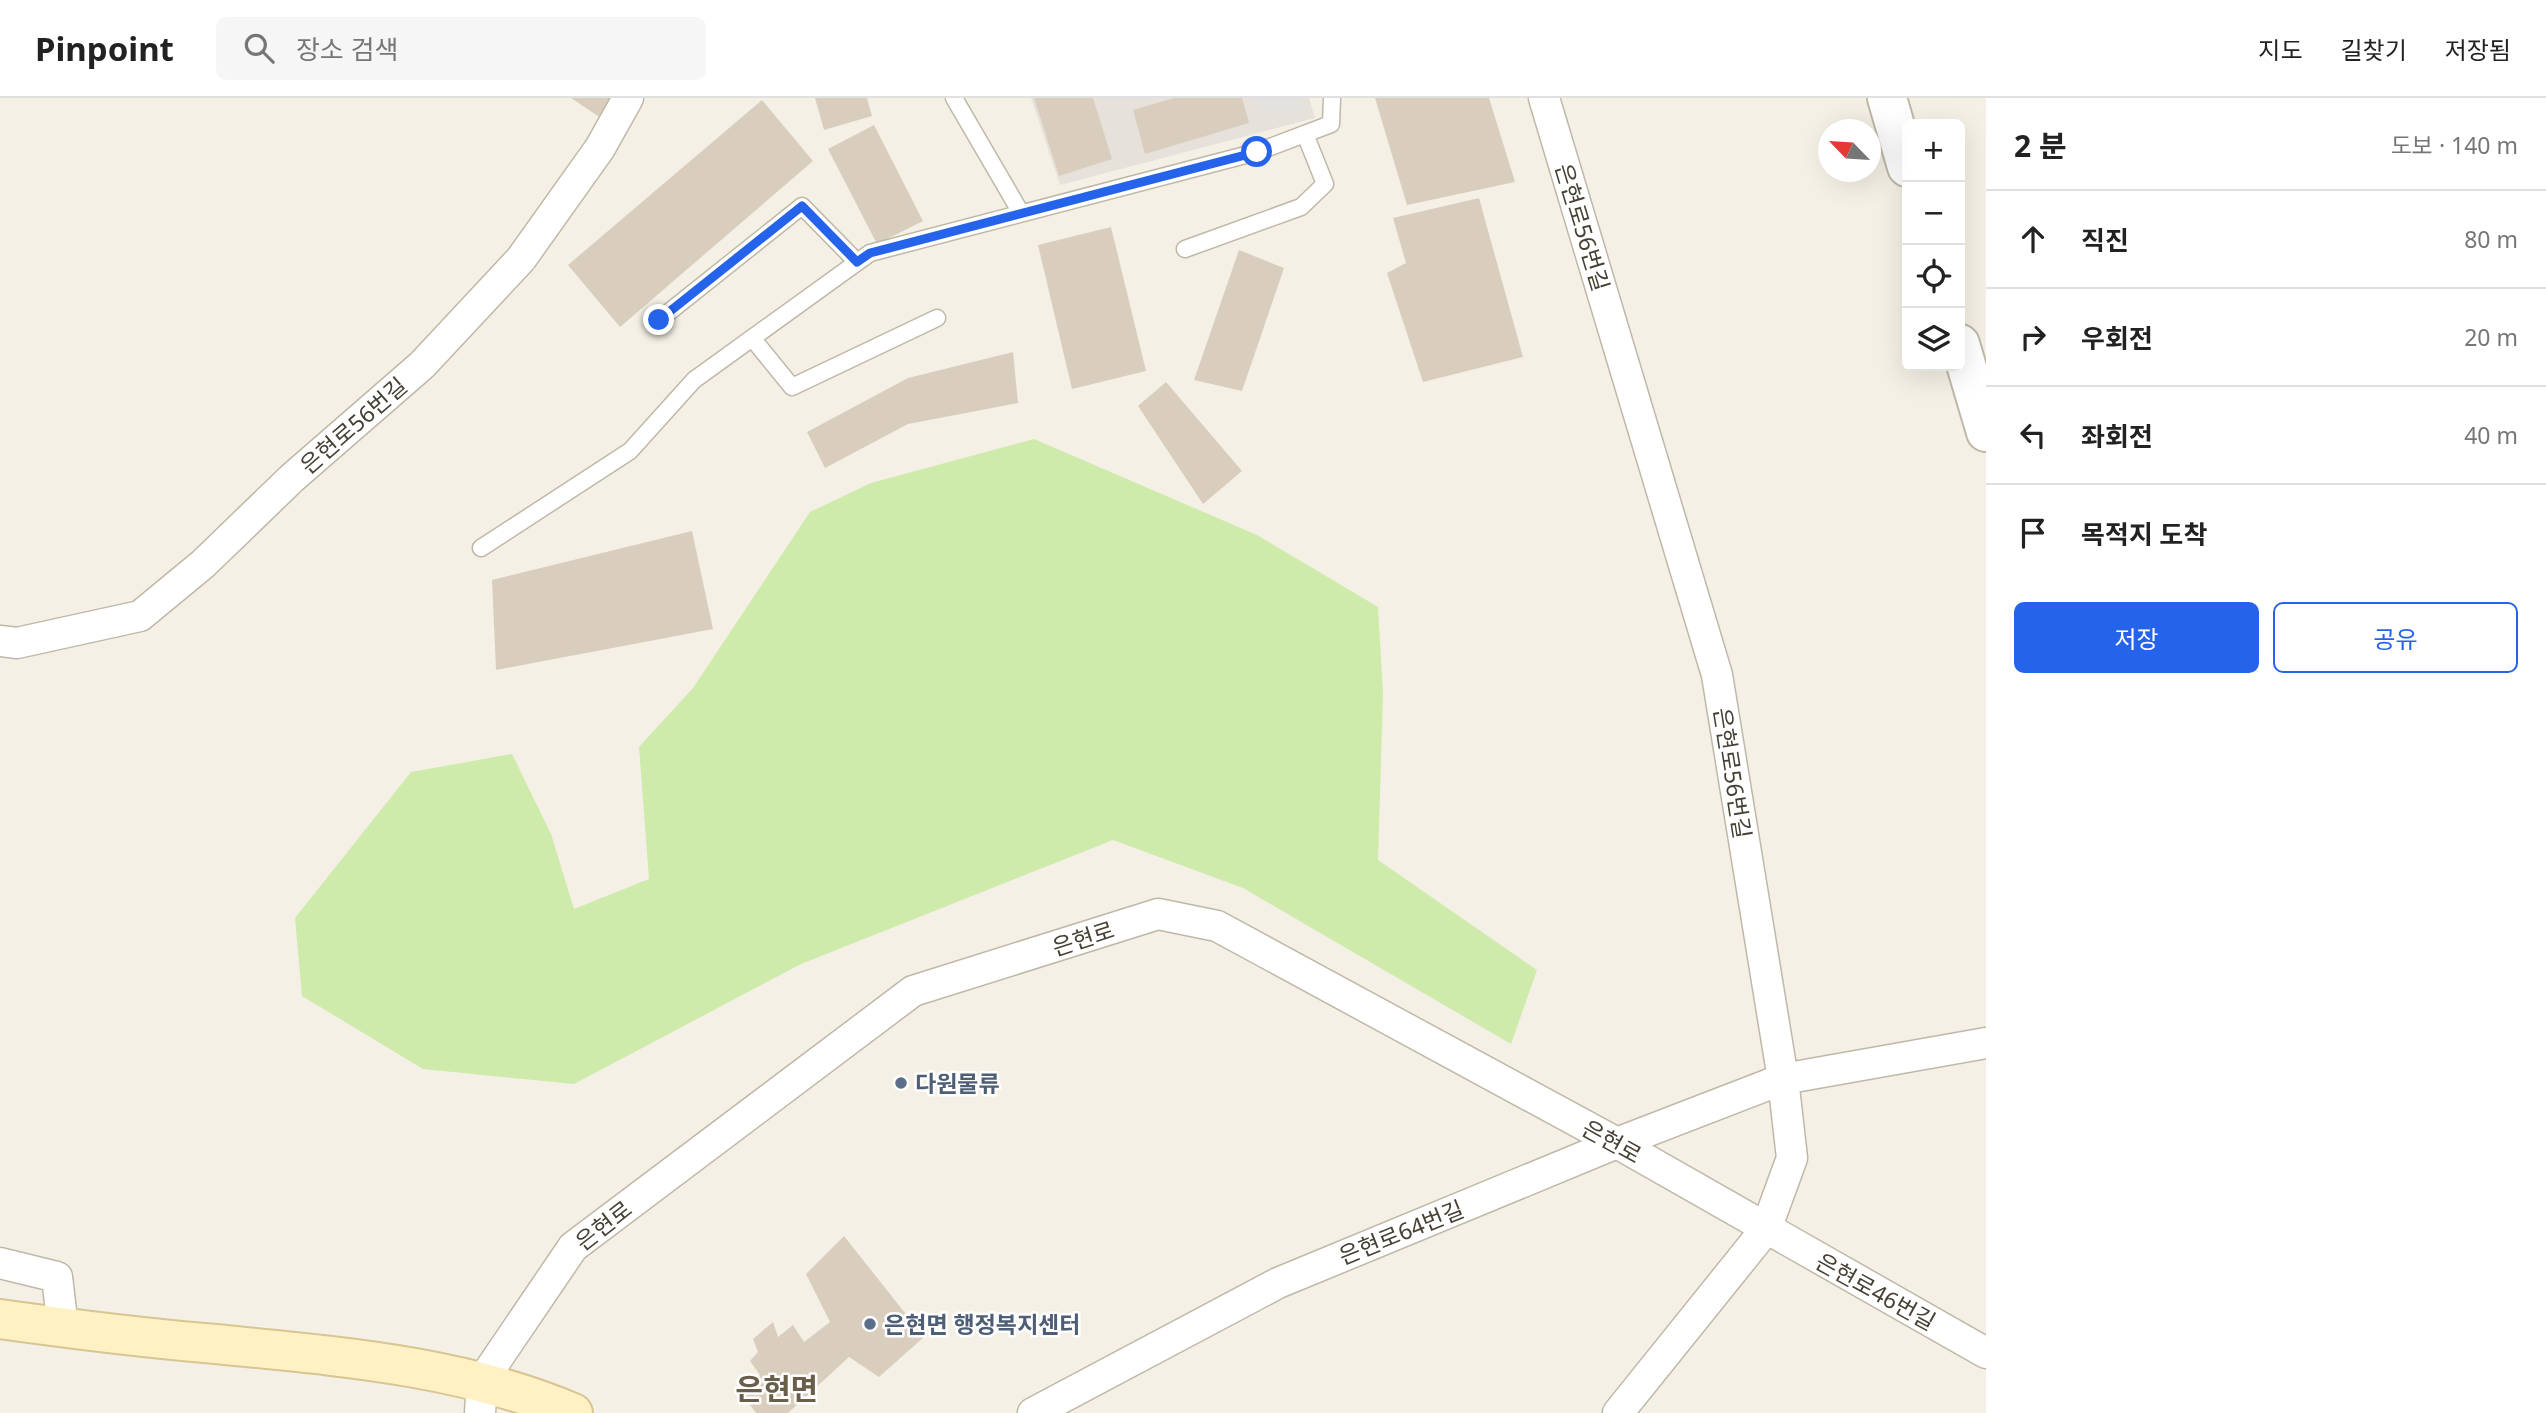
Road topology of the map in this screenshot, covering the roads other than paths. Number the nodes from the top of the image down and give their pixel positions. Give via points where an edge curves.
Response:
1 (628, 98) edge
2 (954, 98) edge
3 (1332, 98) edge
4 (1544, 98) edge
5 (1887, 98) edge
6 (1305, 134) junction
7 (1902, 150) edge
8 (1021, 213) junction
9 (1185, 249) dead end
10 (857, 262) junction
11 (937, 318) dead end
12 (659, 320) dead end
13 (752, 338) junction
14 (1965, 361) edge
15 (1986, 432) edge
16 (481, 548) dead end
17 (0, 641) edge
18 (1986, 1043) edge
19 (1783, 1079) junction
20 (1617, 1143) junction
21 (1766, 1229) junction
22 (0, 1263) edge
23 (0, 1319) edge
24 (63, 1328) junction
25 (1986, 1353) edge
26 (481, 1397) edge
27 (573, 1413) edge
28 (1033, 1413) edge
29 (1618, 1413) edge

1 - 17 street, 은현로56번길 via 600,148 521,259 422,365 292,478 203,564 140,616 18,643
2 - 8 lane
3 - 6 lane via 1331,124
4 - 19 street, 은현로56번길 via 1717,675
5 - 7 street
6 - 8 lane via 1257,152
6 - 9 lane via 1325,184 1301,207
8 - 10 lane via 870,253
10 - 12 lane via 802,206
10 - 13 lane
11 - 13 lane via 792,387
13 - 16 lane via 694,380 629,452
14 - 15 street
18 - 19 street
19 - 20 street, 은현로64번길
19 - 21 street, 은현로56번길 via 1792,1158
20 - 21 street, 은현로
20 - 26 street, 은현로 via 1217,926 1158,914 913,991 573,1247
20 - 28 street, 은현로64번길 via 1278,1283
21 - 25 street, 은현로46번길
21 - 29 street, 은현로56번길
22 - 24 street via 57,1277
23 - 24 main road
24 - 26 main road via 345,1356
26 - 27 main road

